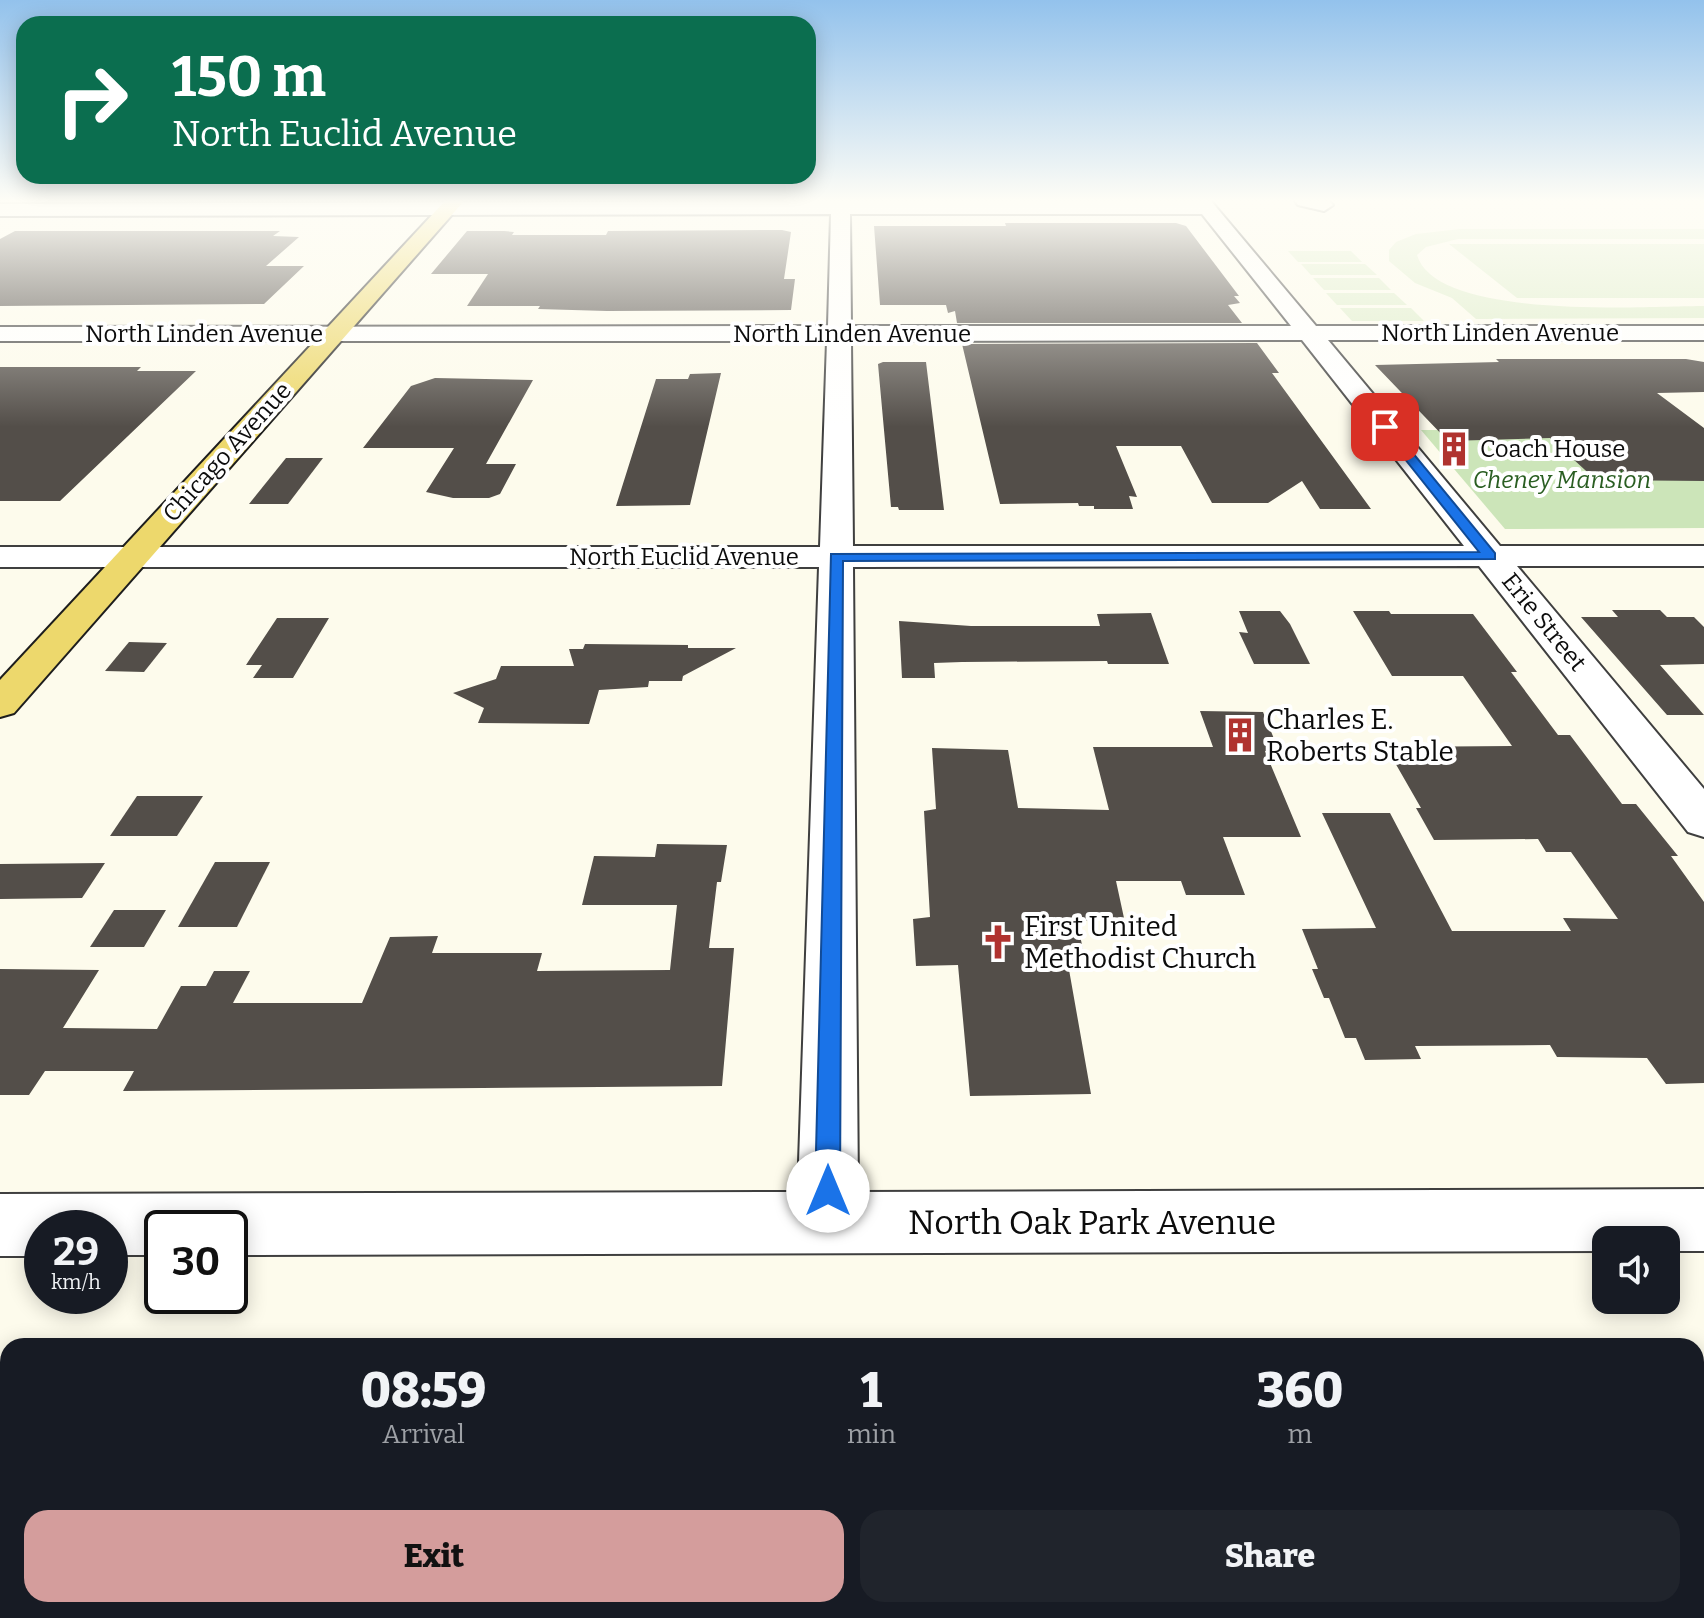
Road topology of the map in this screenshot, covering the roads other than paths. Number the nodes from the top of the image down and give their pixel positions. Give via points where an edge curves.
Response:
1 (387, 277) edge
2 (840, 277) edge
3 (1263, 277) edge
4 (1309, 333) junction
5 (1704, 333) edge
6 (0, 334) edge
7 (335, 334) junction
8 (839, 334) junction
9 (1490, 556) junction
10 (1704, 556) edge
11 (0, 557) edge
12 (132, 557) junction
13 (836, 557) junction
14 (0, 704) edge
15 (1704, 820) edge
16 (1704, 1220) edge
17 (828, 1222) junction
18 (0, 1225) edge

1 - 7 main road, Chicago Avenue
2 - 8 street
3 - 4 street, Erie Street
4 - 5 street, North Linden Avenue
4 - 8 street, North Linden Avenue
4 - 9 street, Erie Street
6 - 7 street, North Linden Avenue
7 - 8 street, North Linden Avenue
7 - 12 main road, Chicago Avenue
8 - 13 street
9 - 10 street, North Euclid Avenue
9 - 13 street, North Euclid Avenue
9 - 15 street, Erie Street
11 - 12 street, North Euclid Avenue
12 - 13 street, North Euclid Avenue
12 - 14 main road, Chicago Avenue
13 - 17 street
16 - 17 street, North Oak Park Avenue
17 - 18 street, North Oak Park Avenue

